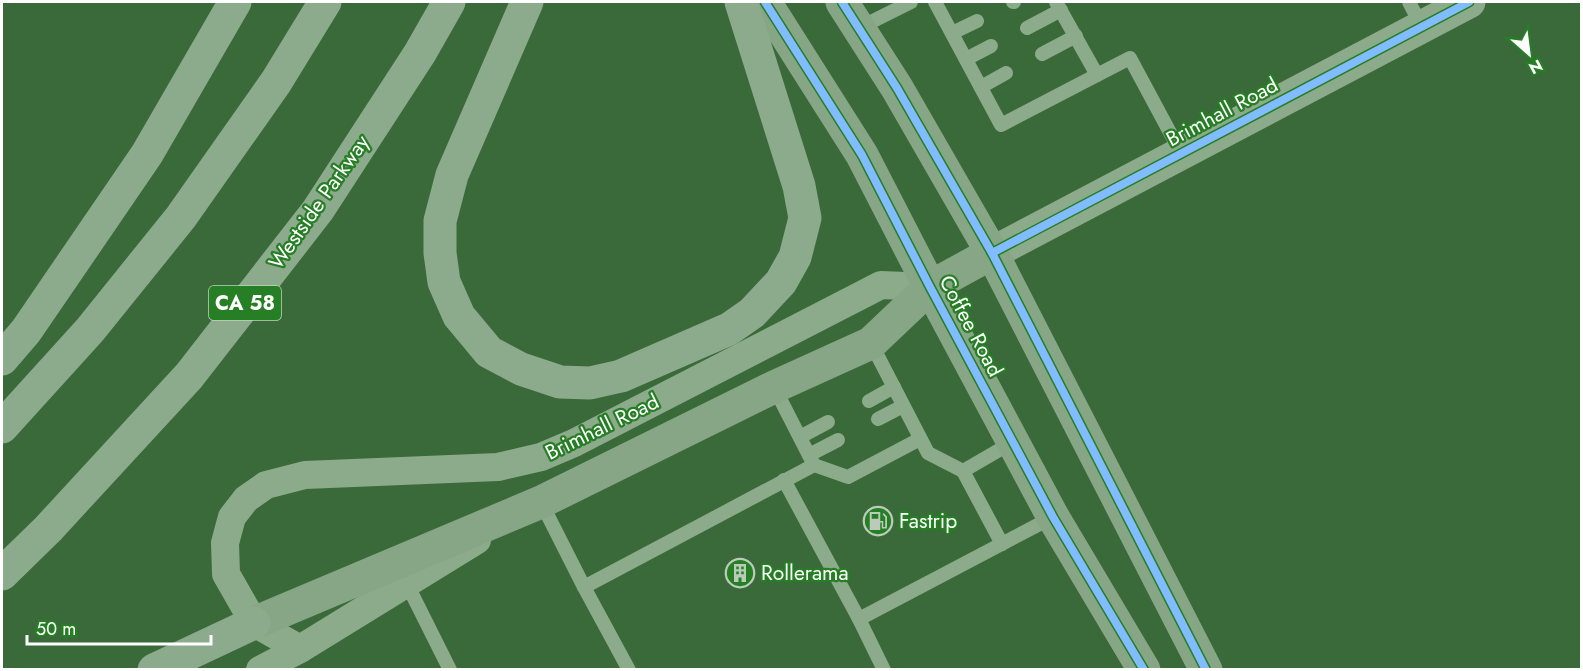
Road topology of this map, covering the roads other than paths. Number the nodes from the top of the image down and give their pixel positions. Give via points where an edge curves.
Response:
1 (235, 2) edge
2 (325, 2) edge
3 (449, 2) edge
4 (527, 2) edge
5 (741, 2) edge
6 (765, 2) edge
7 (911, 2) edge
8 (935, 2) edge
9 (1469, 2) edge
10 (1059, 6) edge
11 (1415, 14) edge
12 (850, 15) edge
13 (977, 21) dead end
14 (1027, 28) dead end
15 (952, 33) junction
16 (1076, 36) junction
17 (991, 46) dead end
18 (1042, 54) dead end
19 (966, 59) junction
20 (1006, 74) dead end
21 (1097, 75) junction
22 (981, 87) junction
23 (1181, 154) junction
24 (992, 253) junction
25 (930, 286) junction
26 (871, 343) junction
27 (2, 359) edge
28 (774, 387) junction
29 (894, 387) junction
30 (869, 401) dead end
31 (903, 406) junction
32 (878, 419) dead end
33 (828, 422) dead end
34 (2, 427) edge
35 (800, 437) junction
36 (921, 439) junction
37 (838, 440) dead end
38 (1013, 442) junction
39 (811, 460) junction
40 (963, 471) junction
41 (784, 480) junction
42 (541, 502) junction
43 (1053, 517) junction
44 (1002, 544) junction
45 (402, 573) junction
46 (2, 574) edge
47 (584, 587) junction
48 (859, 619) junction
49 (254, 623) junction
50 (300, 648) junction
51 (154, 669) edge
52 (260, 669) edge
53 (450, 669) edge
54 (629, 669) edge
55 (884, 669) edge
56 (1144, 669) edge
57 (1206, 669) edge

1 - 27 highway via 147,154 26,331
2 - 34 highway via 276,82 181,217 90,330
3 - 46 highway, Westside Parkway / CA 58 via 318,210 189,376
4 - 5 highway via 452,176 440,221 444,282 459,316 489,352 521,369 560,382 590,383 621,376 729,330 752,313 781,282 795,257 804,218 798,186
6 - 25 main road, Coffee Road via 862,155
7 - 12 lane
8 - 15 lane
9 - 11 street, Brimhall Road
10 - 14 lane
10 - 16 lane
11 - 23 street, Brimhall Road
12 - 24 main road
13 - 15 lane
15 - 19 lane
16 - 18 lane
16 - 21 lane
17 - 19 lane
19 - 22 lane
20 - 22 lane
21 - 22 lane via 1001,126
21 - 23 lane via 1130,58
23 - 24 street, Brimhall Road
24 - 25 main road, Brimhall Road
24 - 57 main road
25 - 26 main road, Brimhall Road
25 - 38 main road, Coffee Road
25 - 49 street, Brimhall Road via 881,285 541,457 498,467 305,475 266,485 246,499 232,517 225,543 226,574
26 - 28 main road, Brimhall Road
26 - 29 lane
28 - 35 lane
28 - 42 main road, Brimhall Road
29 - 30 lane
29 - 31 lane
31 - 32 lane
31 - 36 lane
33 - 35 lane
35 - 39 lane
36 - 39 lane via 848,477
36 - 40 lane via 928,453
37 - 39 lane
38 - 40 lane
38 - 43 main road, Coffee Road
39 - 41 lane
40 - 44 lane
41 - 47 lane
41 - 48 lane
42 - 45 main road, Brimhall Road
42 - 47 lane
43 - 44 lane
43 - 56 main road, Coffee Road
44 - 48 lane
45 - 49 main road, Brimhall Road
45 - 50 street, Brimhall Road
45 - 53 lane
47 - 54 lane
48 - 55 lane
49 - 50 street
49 - 51 highway
50 - 52 street, Brimhall Road

